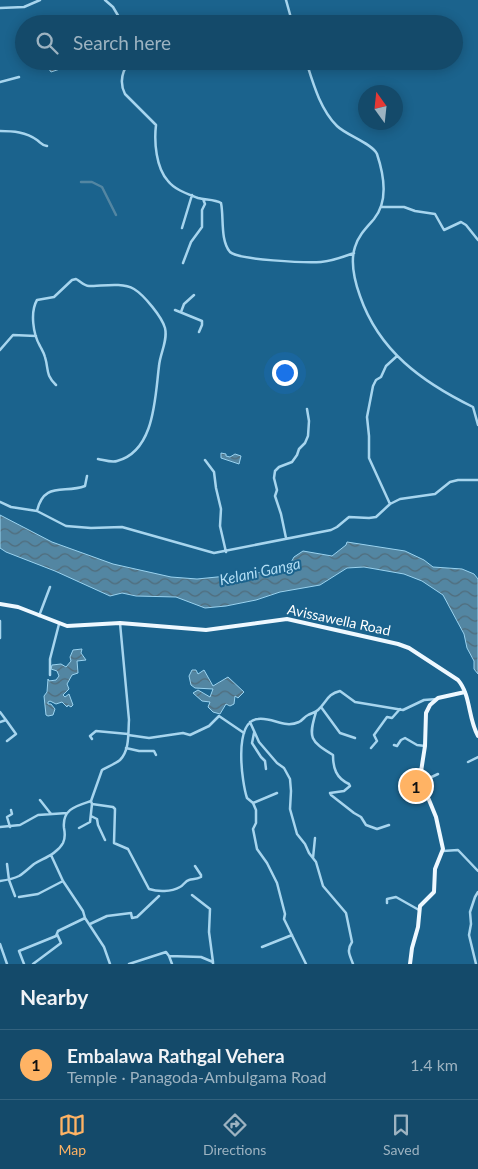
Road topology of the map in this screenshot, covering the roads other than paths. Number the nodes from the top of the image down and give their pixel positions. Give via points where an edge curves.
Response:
1 (40, 0) edge
2 (105, 0) edge
3 (286, 0) edge
4 (0, 8) edge
5 (118, 15) edge
6 (290, 15) edge
7 (124, 70) edge
8 (309, 70) edge
9 (19, 77) dead end
10 (0, 82) edge
11 (0, 131) edge
12 (47, 146) dead end
13 (192, 195) junction
14 (203, 199) junction
15 (382, 207) junction
16 (182, 228) dead end
17 (478, 240) edge
18 (354, 253) junction
19 (183, 263) dead end
20 (194, 295) dead end
21 (175, 310) dead end
22 (181, 312) junction
23 (199, 332) dead end
24 (36, 336) junction
25 (0, 350) edge
26 (397, 356) junction
27 (56, 385) dead end
28 (307, 409) dead end
29 (478, 425) edge
30 (98, 459) dead end
31 (205, 460) dead end
32 (87, 476) dead end
33 (478, 480) edge
34 (0, 502) edge
35 (390, 504) junction
36 (37, 511) junction
37 (286, 538) junction
38 (226, 552) junction
39 (50, 587) dead end
40 (0, 604) edge
41 (39, 616) junction
42 (0, 622) edge
43 (120, 623) junction
44 (59, 624) junction
45 (0, 638) edge
46 (50, 675) dead end
47 (465, 692) junction
48 (328, 698) junction
49 (438, 698) junction
50 (330, 703) dead end
51 (321, 707) junction
52 (400, 709) junction
53 (0, 712) edge
54 (316, 712) junction
55 (6, 720) junction
56 (0, 722) edge
57 (250, 722) junction
58 (255, 732) junction
59 (244, 734) junction
60 (128, 735) junction
61 (478, 736) edge
62 (355, 738) dead end
63 (92, 739) dead end
64 (7, 741) dead end
65 (394, 745) dead end
66 (425, 746) junction
67 (126, 748) junction
68 (371, 748) dead end
69 (156, 755) dead end
70 (478, 757) edge
71 (468, 762) dead end
72 (266, 769) dead end
73 (438, 774) dead end
74 (421, 782) junction
75 (277, 793) dead end
76 (40, 800) dead end
77 (92, 802) junction
78 (253, 803) junction
79 (11, 810) dead end
80 (67, 813) junction
81 (51, 814) junction
82 (91, 816) junction
83 (389, 826) dead end
84 (0, 827) edge
85 (10, 827) junction
86 (79, 828) dead end
87 (315, 838) dead end
88 (104, 840) dead end
89 (443, 851) junction
90 (51, 855) junction
91 (313, 858) junction
92 (7, 864) dead end
93 (195, 866) dead end
94 (478, 871) edge
95 (8, 880) junction
96 (0, 881) edge
97 (63, 881) junction
98 (478, 892) edge
99 (192, 895) dead end
100 (15, 896) dead end
101 (159, 896) dead end
102 (19, 897) dead end
103 (387, 903) dead end
104 (420, 910) junction
105 (86, 918) junction
106 (90, 924) junction
107 (57, 934) junction
108 (292, 935) junction
109 (0, 944) edge
110 (262, 947) dead end
111 (169, 956) junction
112 (213, 963) edge
113 (7, 964) edge
114 (24, 964) edge
115 (33, 964) edge
116 (110, 964) edge
117 (129, 964) edge
118 (172, 964) edge
119 (306, 964) edge
120 (353, 964) edge
121 (410, 964) edge
122 (476, 964) edge

1 - 4 street via 24,7
2 - 5 street
3 - 6 street
7 - 13 street via 121,81 124,94 156,125 156,153 168,182
8 - 15 street via 320,100 338,127 376,152 384,183
9 - 10 street
11 - 12 street via 23,133
13 - 14 street
13 - 16 street
14 - 18 street via 221,203 222,229 228,248 234,254 288,262 322,262
14 - 19 street via 202,227 191,242
15 - 17 street via 404,207 435,214 444,230 461,222
15 - 18 street via 359,237
18 - 26 street via 355,283 362,303 381,337
20 - 22 street
21 - 22 street
22 - 23 street via 202,321
24 - 25 street via 13,335
24 - 27 street via 45,357 48,378
24 - 30 street via 33,320 37,300 54,297 76,279 87,286 126,286 134,290 164,324 165,343 160,357 157,395 142,444 132,454 116,462
26 - 29 street via 434,386 473,407
26 - 35 street via 373,386 367,417 369,458
28 - 37 street via 309,421 305,443 292,462 279,467 274,478 275,496
31 - 38 street via 214,472
32 - 36 street via 85,486 58,489 43,496
33 - 35 street via 450,482 435,494 408,497
34 - 36 street
35 - 37 street via 376,517 352,516 331,530
36 - 38 street via 66,526 122,527 204,551
37 - 38 street
39 - 41 street
40 - 41 main road, Avissawella Road
41 - 44 main road, Avissawella Road
42 - 45 street
43 - 44 main road, Avissawella Road via 72,627
43 - 47 main road, Avissawella Road via 206,630 278,619 297,620 409,648 458,680
43 - 60 street
44 - 46 street via 50,659
47 - 49 main road
47 - 61 main road, Avissawella Road
48 - 50 street
48 - 51 street
48 - 52 street via 340,691 355,702
49 - 52 street
49 - 66 main road via 426,713
51 - 54 street
51 - 62 street via 340,733
52 - 68 street via 379,726 374,735 377,741
53 - 55 street
54 - 57 street via 293,724 258,718
54 - 83 street via 311,735 319,747 333,755 338,776 350,786 331,795 361,817 366,826 377,830
55 - 56 street
55 - 64 street via 16,734
57 - 58 street
57 - 59 street
58 - 72 street via 252,743 265,761
58 - 91 street via 259,742 290,778 292,821
59 - 60 street via 219,716 209,726 190,735 169,734 149,738
59 - 78 street via 241,768 247,798
60 - 63 street via 96,731 90,736
60 - 67 street
65 - 66 street via 405,738
66 - 74 main road
67 - 69 street via 154,751
67 - 77 street via 118,762 102,770
70 - 71 street
73 - 74 street
74 - 89 main road via 436,816
75 - 78 street
76 - 81 street
77 - 80 street via 72,808
77 - 82 street
77 - 93 street via 115,808 114,842 128,848 149,889 169,890 182,886 188,880 198,879 202,874
78 - 108 street via 257,849 277,883 284,919
79 - 85 street via 12,814 8,816
80 - 81 street
80 - 90 street via 64,842
81 - 85 street
82 - 86 street via 90,822
82 - 88 street via 97,819
84 - 85 street
87 - 91 street
89 - 94 street via 458,850
89 - 104 main road via 435,869 434,892 421,904
90 - 95 street
90 - 97 street
91 - 120 street via 323,886 346,913 352,942 348,951
92 - 95 street
95 - 96 street
95 - 100 street
97 - 102 street via 38,894
97 - 105 street
98 - 122 street via 470,912 469,935
99 - 112 street via 210,909
101 - 106 street via 138,917 132,918 131,912 107,916
103 - 104 street via 387,899 396,897
104 - 121 main road
105 - 106 street
105 - 107 street
106 - 116 street
107 - 114 street via 19,952
107 - 115 street via 61,943
108 - 110 street
108 - 119 street
109 - 113 street
111 - 112 street via 201,957
111 - 117 street via 166,952
111 - 118 street

